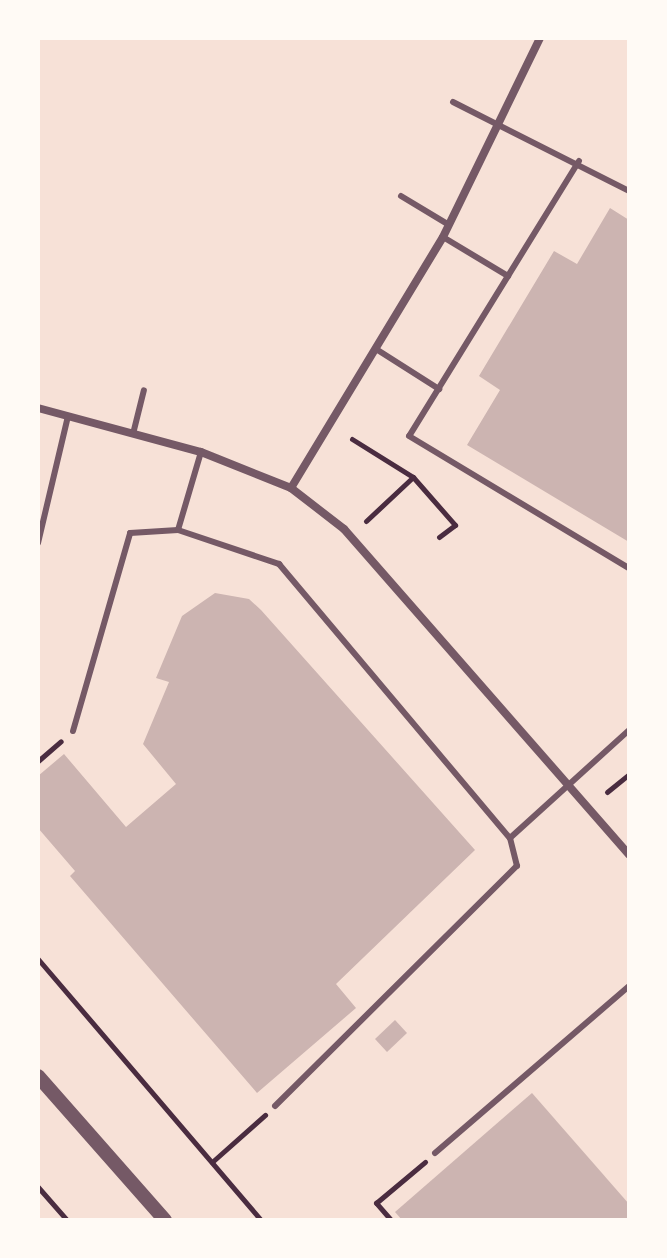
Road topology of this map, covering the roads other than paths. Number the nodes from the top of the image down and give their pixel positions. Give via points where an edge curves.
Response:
1 (540, 38) edge
2 (453, 102) dead end
3 (500, 123) junction
4 (579, 161) junction
5 (629, 191) edge
6 (401, 196) dead end
7 (449, 225) junction
8 (443, 237) junction
9 (508, 276) junction
10 (376, 349) junction
11 (439, 389) junction
12 (144, 390) dead end
13 (38, 408) edge
14 (68, 416) junction
15 (133, 434) junction
16 (201, 452) junction
17 (291, 488) junction
18 (38, 501) edge
19 (48, 503) junction
20 (178, 530) junction
21 (38, 543) edge
22 (629, 568) edge
23 (629, 730) edge
24 (73, 731) road end
25 (570, 787) junction
26 (510, 838) junction
27 (629, 855) edge
28 (629, 986) edge
29 (38, 1076) edge
30 (275, 1106) road end
31 (435, 1153) road end
32 (165, 1220) edge

1 - 3 street
2 - 3 lane
3 - 4 lane
3 - 7 street
4 - 5 lane
4 - 9 lane
6 - 7 lane
7 - 8 street
8 - 9 lane
8 - 10 street
9 - 11 lane
10 - 11 lane
10 - 17 street
11 - 22 lane via 409,436
12 - 15 lane
13 - 14 street
14 - 15 street
14 - 19 lane
15 - 16 street
16 - 17 street
16 - 20 lane
17 - 25 street via 344,529
18 - 19 lane
19 - 21 lane
20 - 24 lane via 130,533
20 - 26 lane via 279,564
23 - 25 lane
25 - 26 lane
25 - 27 street
26 - 30 lane via 517,866
28 - 31 lane
29 - 32 street

